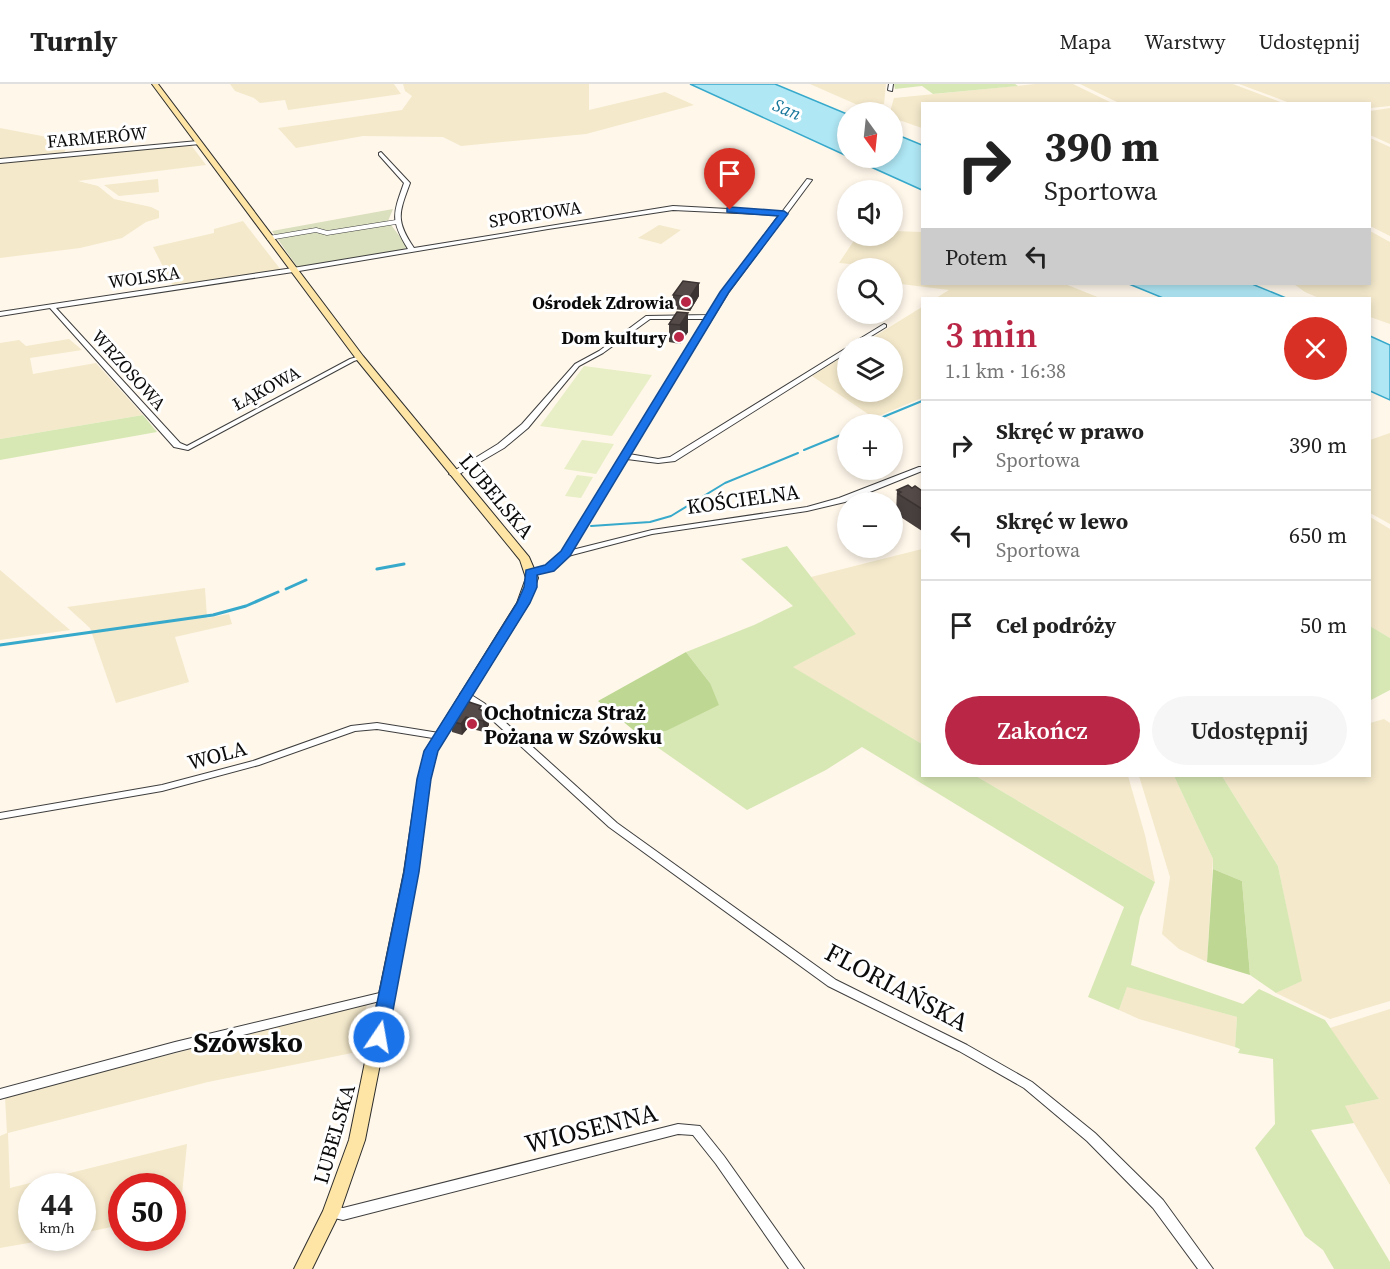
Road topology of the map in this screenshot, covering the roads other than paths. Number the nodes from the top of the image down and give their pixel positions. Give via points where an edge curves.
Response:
1 (155, 84) edge
2 (198, 143) junction
3 (381, 154) dead end
4 (0, 161) edge
5 (809, 180) dead end
6 (784, 214) junction
7 (396, 222) junction
8 (269, 238) junction
9 (412, 249) junction
10 (293, 270) junction
11 (51, 306) junction
12 (0, 314) edge
13 (709, 317) junction
14 (884, 326) dead end
15 (868, 336) edge
16 (837, 356) edge
17 (360, 358) junction
18 (188, 448) joint
19 (625, 456) junction
20 (921, 469) edge
21 (453, 474) junction
22 (566, 554) junction
23 (531, 573) junction
24 (465, 694) junction
25 (439, 736) junction
26 (0, 816) edge
27 (388, 995) junction
28 (0, 1094) edge
29 (331, 1212) junction
30 (303, 1269) edge
31 (797, 1269) edge
32 (1206, 1269) edge

1 - 2 main road, LUBELSKA
2 - 4 street, FARMERÓW
2 - 8 main road, LUBELSKA
3 - 7 street via 406,183
5 - 6 street
6 - 9 street, SPORTOWA via 673,208
6 - 13 street via 742,266
7 - 8 street
7 - 9 street
8 - 10 main road, LUBELSKA
9 - 10 street, SPORTOWA
10 - 11 street, WOLSKA
10 - 17 main road, LUBELSKA
11 - 12 street, WOLSKA
11 - 18 street, WRZOSOWA via 177,445
13 - 19 street
13 - 21 street via 648,316 577,365 525,426 501,446
14 - 15 street
16 - 19 street via 672,459
17 - 18 street, ŁĄKOWA
17 - 21 main road, LUBELSKA
19 - 22 street
20 - 22 street, KOŚCIELNA via 807,509 659,530
21 - 23 main road, LUBELSKA via 522,555
22 - 23 street via 549,568
23 - 24 main road, LUBELSKA via 531,587 523,603
24 - 25 main road, LUBELSKA
24 - 32 street, FLORIAŃSKA via 613,825 832,983 1028,1085 1090,1137 1158,1204
25 - 26 street, WOLA via 377,726 354,728 256,763 162,788
25 - 27 main road, LUBELSKA via 427,765
27 - 28 street
27 - 29 main road, LUBELSKA via 357,1140
29 - 30 main road, LUBELSKA
29 - 31 street, WIOSENNA via 343,1214 678,1129 696,1131

